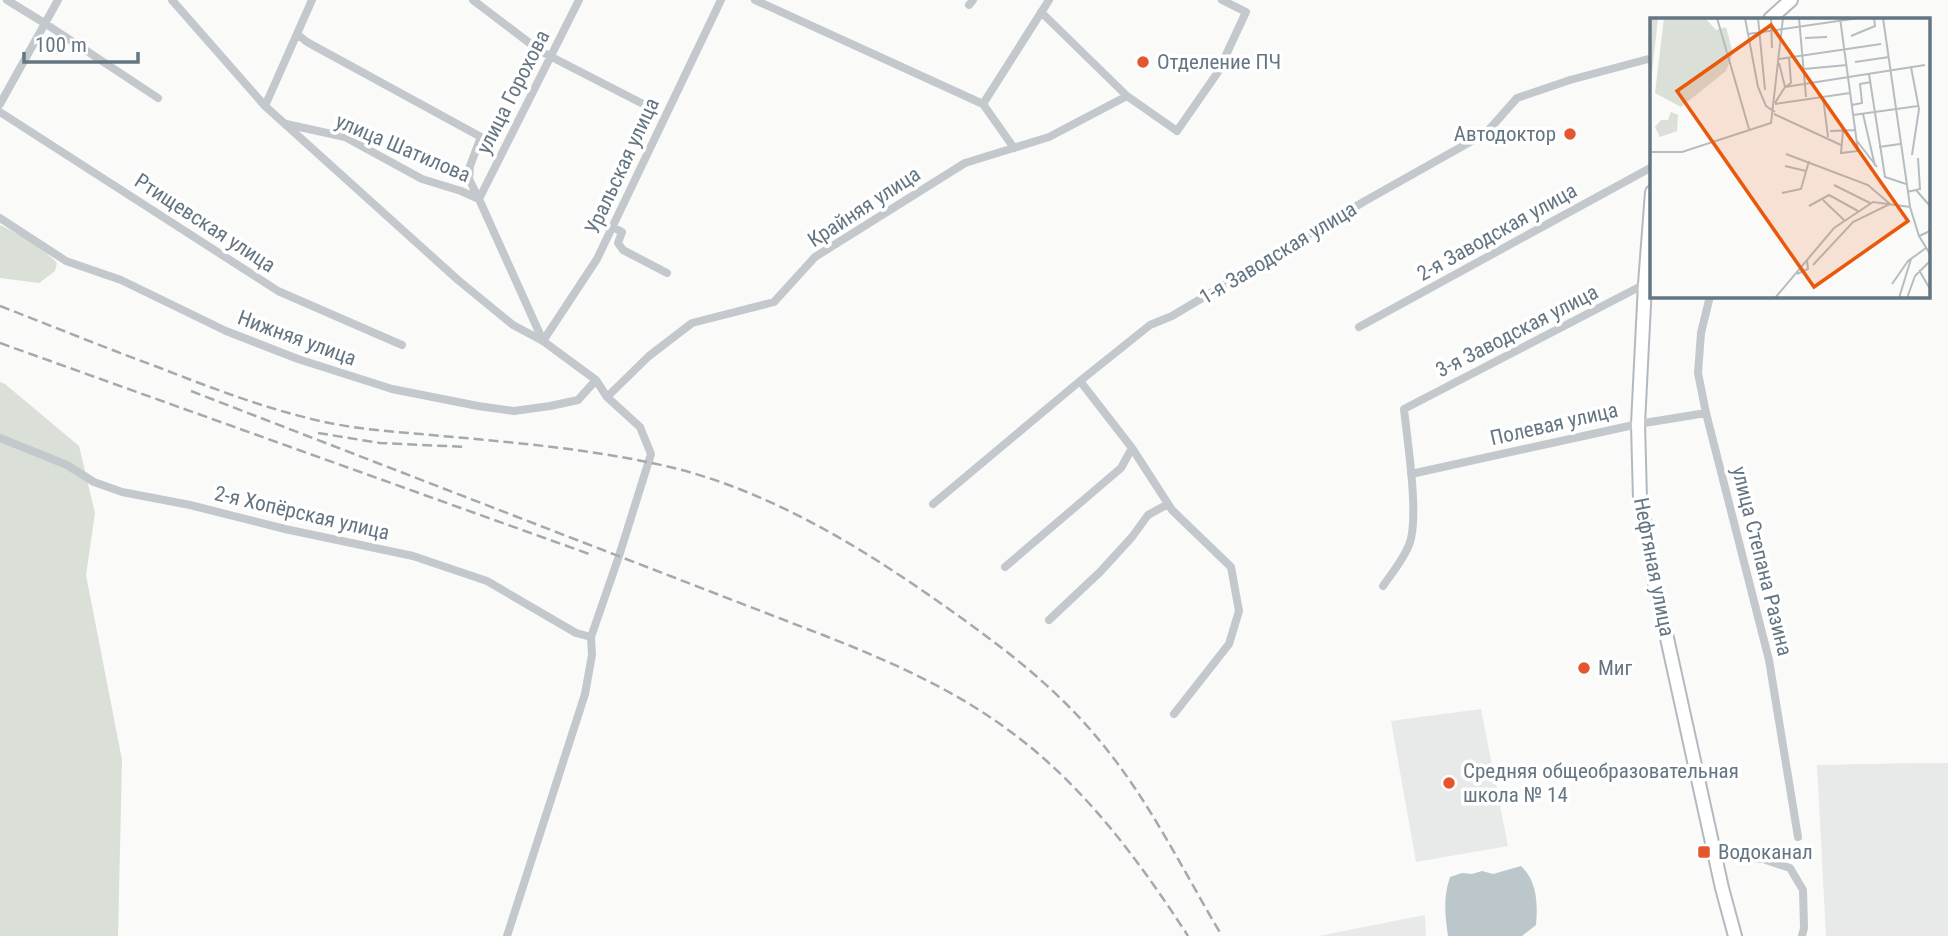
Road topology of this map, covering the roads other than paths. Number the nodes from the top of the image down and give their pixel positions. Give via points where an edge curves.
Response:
1 (7, 0) edge
2 (58, 0) edge
3 (172, 0) edge
4 (312, 0) edge
5 (473, 0) edge
6 (579, 0) edge
7 (721, 0) edge
8 (755, 0) edge
9 (1049, 0) edge
10 (1222, 0) edge
11 (1791, 0) edge
12 (1041, 12) junction
13 (1771, 18) edge
14 (46, 24) junction
15 (297, 34) junction
16 (551, 56) junction
17 (1650, 59) edge
18 (1127, 96) junction
19 (158, 98) dead end
20 (0, 104) edge
21 (984, 104) junction
22 (645, 105) dead end
23 (265, 106) junction
24 (0, 112) edge
25 (284, 124) junction
26 (1014, 148) junction
27 (1650, 168) edge
28 (479, 199) junction
29 (0, 218) edge
30 (1650, 218) edge
31 (613, 228) junction
32 (667, 273) dead end
33 (1645, 284) junction
34 (1710, 298) edge
35 (1359, 327) dead end
36 (543, 341) junction
37 (402, 345) dead end
38 (597, 380) junction
39 (1080, 381) junction
40 (607, 397) junction
41 (1706, 413) junction
42 (1638, 424) junction
43 (0, 438) edge
44 (1132, 448) junction
45 (1411, 474) junction
46 (933, 504) dead end
47 (1168, 505) junction
48 (1005, 567) dead end
49 (1383, 586) dead end
50 (1049, 620) dead end
51 (591, 637) junction
52 (1174, 714) dead end
53 (1798, 837) dead end
54 (1714, 855) junction
55 (507, 936) edge
56 (1735, 936) edge
57 (1802, 936) edge

1 - 14 street
2 - 14 street
3 - 23 street, улица Шатилова
4 - 15 street
5 - 16 street
6 - 16 street, улица Горохова
7 - 31 street, Уральская улица
8 - 21 street
9 - 12 street
10 - 18 street via 1246,12 1218,72 1177,131
11 - 13 main road
12 - 18 street
12 - 21 street
14 - 19 street
14 - 20 street
15 - 23 street
15 - 28 street via 481,137 469,179
16 - 22 street
16 - 28 street, улица Горохова
17 - 39 street, 1-я Заводская улица via 1517,98 1486,133 1150,325
18 - 26 street, Крайняя улица via 1049,137
21 - 26 street
23 - 25 street, улица Шатилова
24 - 37 street, Ртищевская улица via 278,290
25 - 28 street, улица Шатилова via 345,137 422,179
25 - 36 street, улица Шатилова via 458,280 513,325
26 - 40 street, Крайняя улица via 965,163 815,257 774,302 692,323
27 - 35 street, 2-я Заводская улица
28 - 36 street, улица Шатилова
29 - 38 street, Нижняя улица via 66,261 121,280 226,331 393,389 514,411 578,400
30 - 33 main road, Нефтяная улица
31 - 32 street via 622,232 618,243 623,250
31 - 36 street, Уральская улица
33 - 42 main road, Нефтяная улица
33 - 45 street, 3-я Заводская улица via 1404,409
34 - 41 street, улица Степана Разина via 1698,373
36 - 38 street, улица Шатилова
38 - 40 street
39 - 44 street
39 - 46 street, 1-я Заводская улица
40 - 51 street via 640,427 651,454
41 - 42 street, Полевая улица
41 - 53 street, улица Степана Разина via 1769,660
42 - 45 street, Полевая улица
42 - 54 main road, Нефтяная улица via 1644,526
43 - 51 street, 2-я Хопёрская улица via 122,492 413,556 487,581 576,633
44 - 47 street
44 - 48 street via 1121,468
45 - 49 street via 1413,532
47 - 50 street via 1148,515 1100,572
47 - 52 street via 1231,567 1240,611 1229,644
51 - 55 street via 585,694
54 - 56 main road, Нефтяная улица
54 - 57 street via 1763,859 1790,868 1802,890

